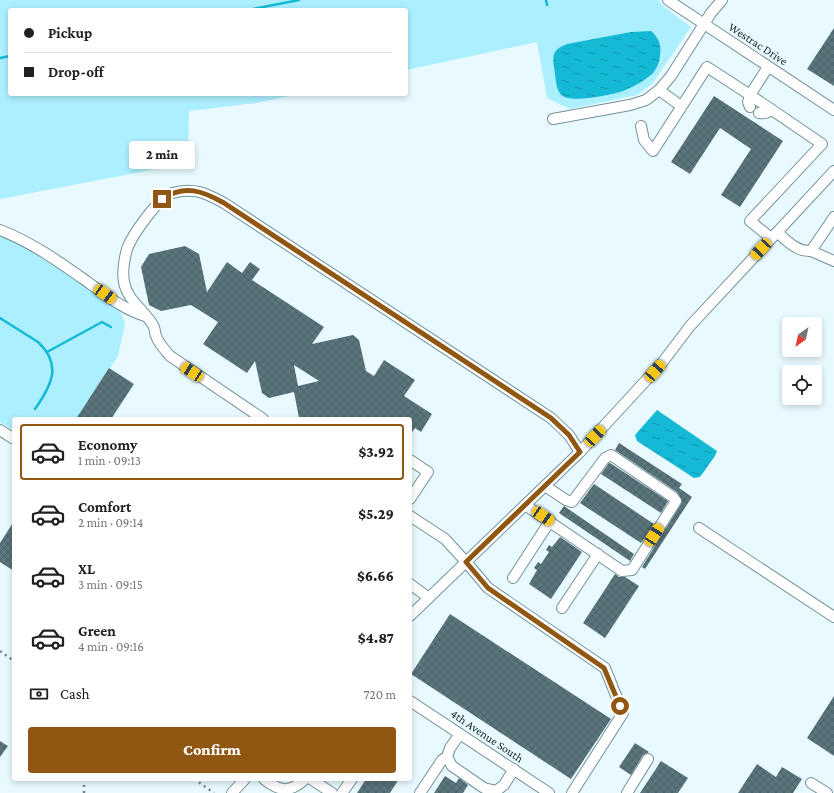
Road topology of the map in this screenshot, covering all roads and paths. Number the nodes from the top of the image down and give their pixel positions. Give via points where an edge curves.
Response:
1 (668, 0) edge
2 (722, 0) edge
3 (704, 25) junction
4 (768, 67) junction
5 (659, 90) junction
6 (750, 95) junction
7 (681, 106) junction
8 (750, 107) dead end
9 (771, 109) junction
10 (834, 110) edge
11 (759, 113) dead end
12 (553, 119) dead end
13 (640, 126) dead end
14 (834, 171) edge
15 (834, 217) edge
16 (0, 230) edge
17 (774, 235) junction
18 (811, 251) junction
19 (834, 261) edge
20 (146, 317) junction
21 (261, 417) edge
22 (0, 430) edge
23 (12, 439) edge
24 (580, 452) junction
25 (412, 461) edge
26 (545, 486) junction
27 (412, 496) edge
28 (525, 505) junction
29 (412, 517) edge
30 (550, 521) junction
31 (699, 528) dead end
32 (598, 554) junction
33 (466, 562) junction
34 (513, 578) dead end
35 (412, 585) edge
36 (429, 598) junction
37 (562, 608) dead end
38 (412, 614) edge
39 (834, 617) edge
40 (412, 705) edge
41 (460, 734) junction
42 (447, 757) junction
43 (648, 759) dead end
44 (514, 769) junction
45 (243, 781) edge
46 (267, 781) edge
47 (303, 781) edge
48 (314, 781) edge
49 (351, 781) edge
50 (811, 782) dead end
51 (496, 792) edge
52 (232, 793) edge
53 (332, 793) edge
54 (342, 793) edge
55 (420, 793) edge
56 (549, 793) edge
57 (572, 793) edge
58 (627, 793) edge
59 (827, 793) edge

1 - 3 street, Westrac Drive
2 - 3 street
3 - 4 street, Westrac Drive
3 - 5 street
4 - 6 street
4 - 10 street, Westrac Drive
5 - 7 street
5 - 12 street via 646,100 630,105
6 - 7 street via 707,67
6 - 8 street
6 - 9 street
7 - 13 street via 653,151 644,140
9 - 11 street via 764,114
9 - 17 street via 822,144 750,221
14 - 17 street
15 - 18 street
16 - 20 street via 16,236 57,260 117,303
17 - 18 street via 798,249
17 - 24 street via 690,326 634,395
18 - 19 street
20 - 21 street via 170,356
20 - 24 street via 132,300 124,284 123,267 128,248 147,216 170,193 195,190 206,193 311,259 551,418 569,435
22 - 23 street
24 - 26 street
25 - 27 street via 428,472
26 - 28 street
26 - 32 street via 572,502 610,455 676,501 632,570 622,571
28 - 30 street
28 - 33 street
29 - 33 street via 445,539
30 - 32 street
30 - 34 street
31 - 39 street
32 - 37 street
33 - 36 street
33 - 57 street via 488,588 604,668 623,713
35 - 36 street
36 - 38 street
40 - 41 street, 4th Avenue South
41 - 42 street
41 - 44 street, 4th Avenue South
42 - 51 street via 452,766 484,788
42 - 55 street via 442,760
43 - 58 street
44 - 51 street
44 - 56 street, 4th Avenue South
45 - 52 street
46 - 47 street via 288,793
48 - 53 street
49 - 54 street
50 - 59 street

